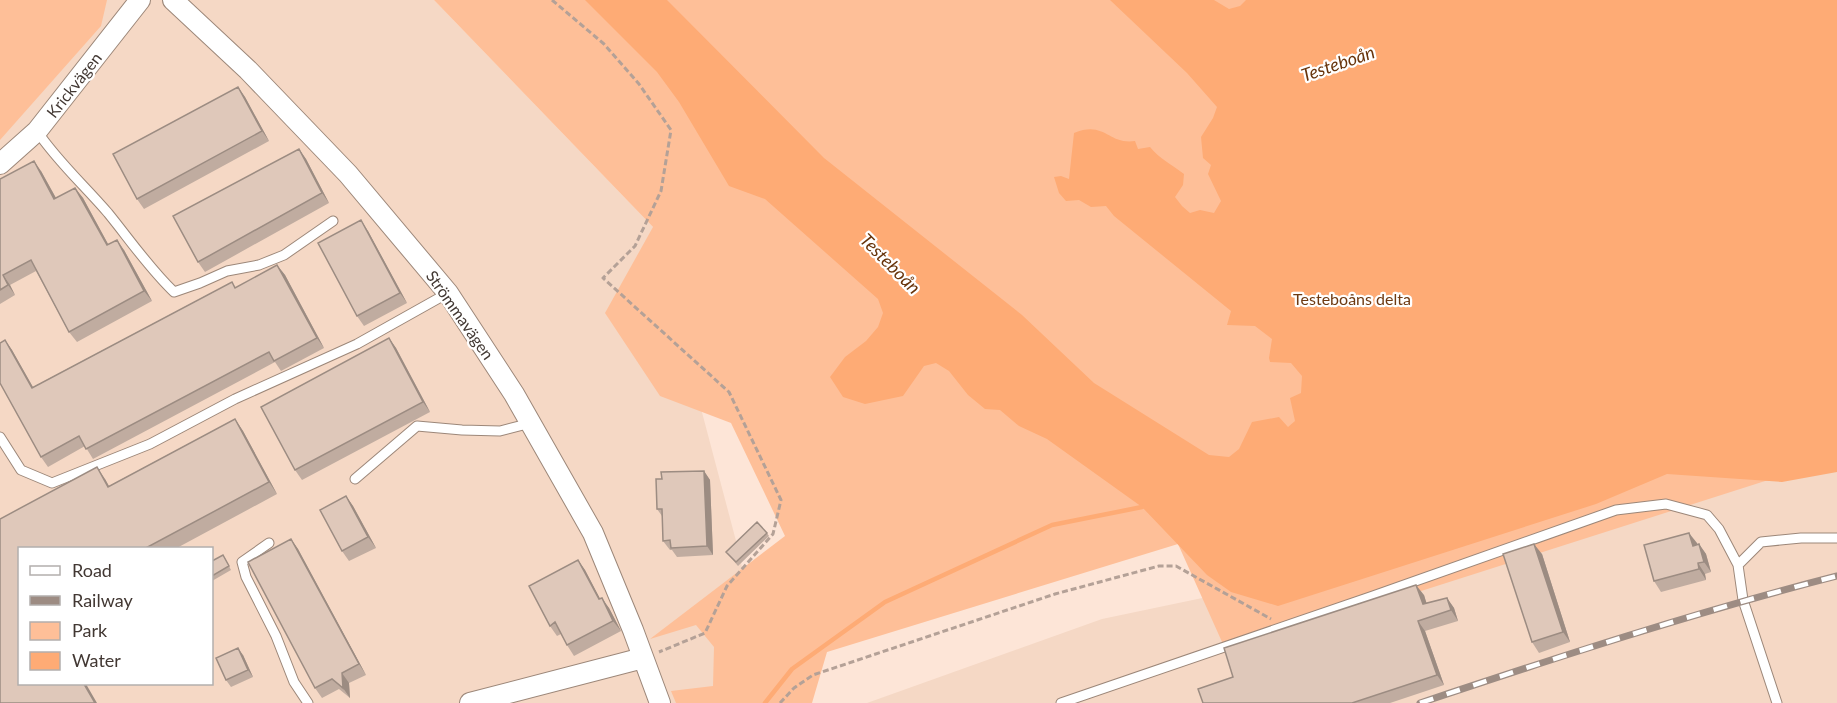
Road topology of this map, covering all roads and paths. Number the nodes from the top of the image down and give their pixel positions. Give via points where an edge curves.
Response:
1 (140, 0) edge
2 (173, 0) edge
3 (552, 0) edge
4 (37, 131) junction
5 (0, 164) edge
6 (333, 221) dead end
7 (448, 293) junction
8 (531, 423) junction
9 (0, 437) edge
10 (354, 479) dead end
11 (1837, 538) edge
12 (269, 543) dead end
13 (1738, 565) junction
14 (1285, 626) junction
15 (643, 658) junction
16 (308, 703) edge
17 (470, 703) edge
18 (660, 703) edge
19 (780, 703) edge
20 (1061, 703) edge
21 (1777, 703) edge

1 - 4 street, Krickvägen
2 - 7 street, Strömmavägen via 248,70 348,174
3 - 15 path via 604,44 639,84 671,130 661,191 635,246 603,278 729,392 781,500 773,534 727,586 705,633
4 - 5 street, Krickvägen
4 - 6 lane via 156,276 174,292 227,271 284,255
7 - 8 street, Strömmavägen
7 - 9 lane via 357,344 235,399 150,444 52,483 21,470
8 - 10 lane via 500,431 417,426
8 - 15 street, Strömmavägen via 593,533
11 - 13 lane via 1761,542
12 - 16 lane via 242,562 294,682
13 - 14 lane via 1707,515 1666,504 1616,510
13 - 21 lane via 1743,600
14 - 19 path via 1176,566 1159,566 1055,594 813,675
14 - 20 lane
15 - 17 street
15 - 18 street, Strömmavägen

